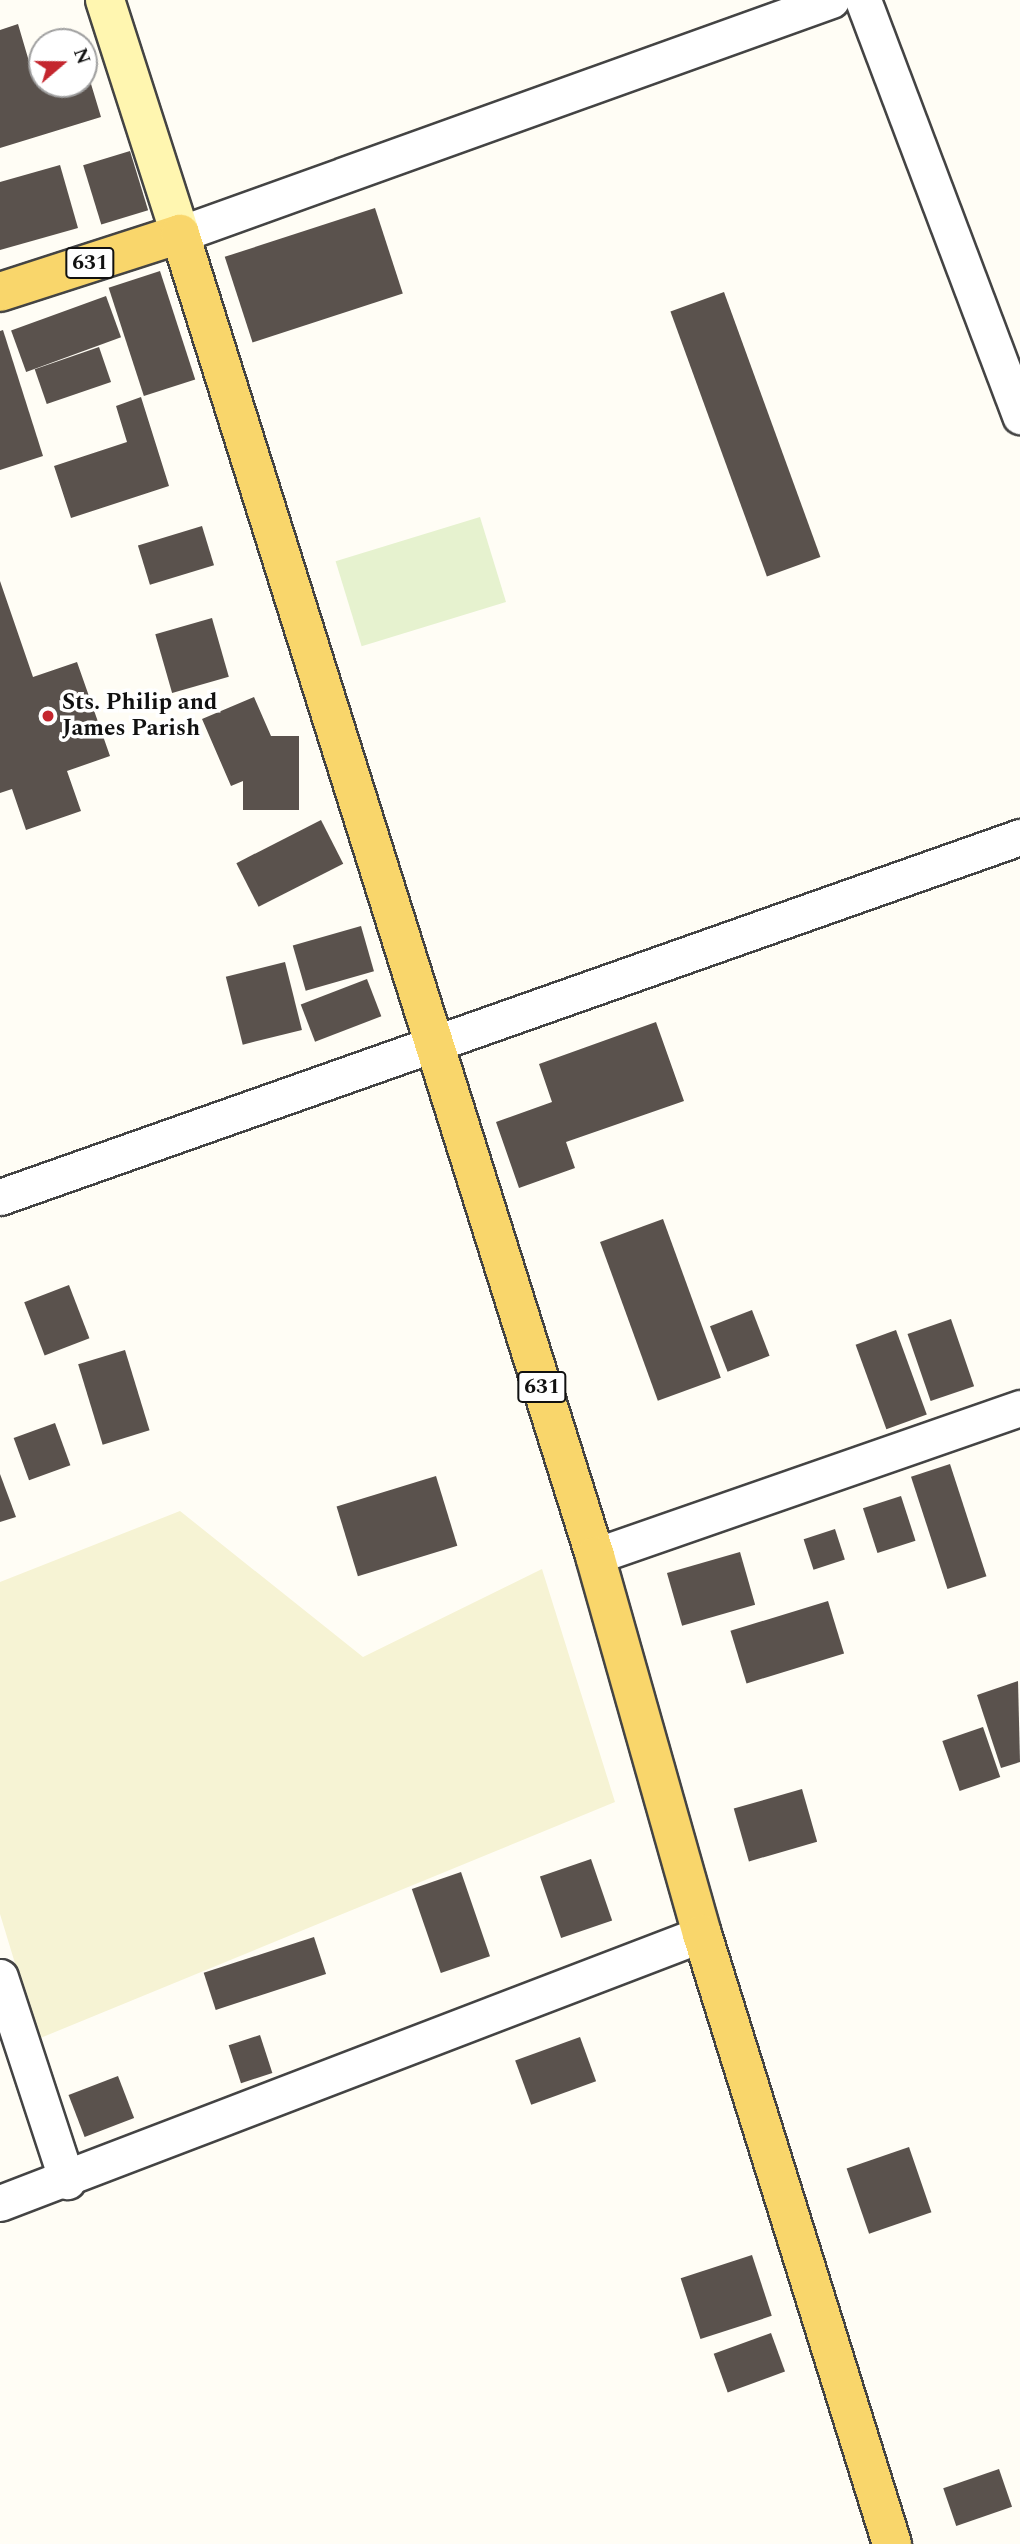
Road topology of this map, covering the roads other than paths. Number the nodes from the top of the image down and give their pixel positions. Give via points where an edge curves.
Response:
1 (105, 0) edge
2 (831, 0) edge
3 (863, 0) edge
4 (180, 234) junction
5 (0, 292) edge
6 (1007, 340) edge
7 (1020, 416) edge
8 (1020, 837) edge
9 (437, 1048) junction
10 (0, 1197) edge
11 (1020, 1408) edge
12 (595, 1556) junction
13 (702, 1934) junction
14 (0, 1977) edge
15 (67, 2181) junction
16 (0, 2203) edge
17 (892, 2544) edge

1 - 4 street
2 - 4 street
3 - 6 street
4 - 5 main road, 631
4 - 9 main road, 631
6 - 7 street
8 - 9 street
9 - 10 street
9 - 12 main road, 631
11 - 12 street
12 - 13 main road, 631
13 - 15 street
13 - 17 main road, 631
14 - 15 street
15 - 16 street

